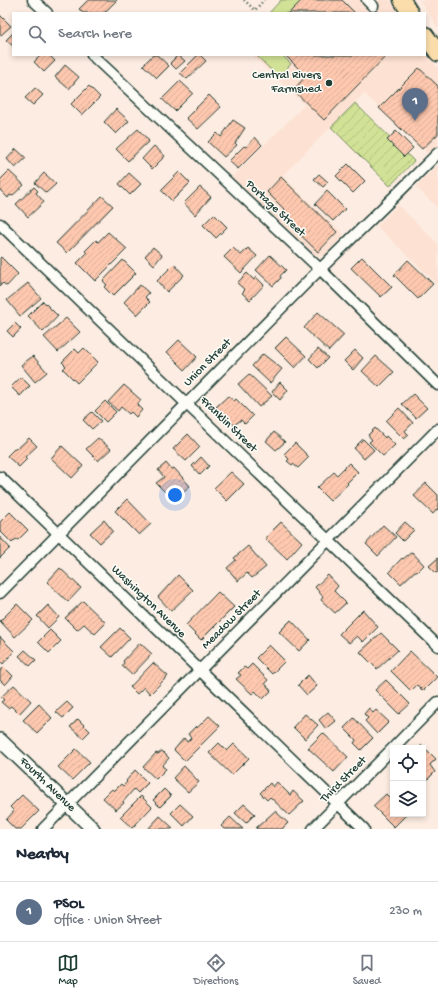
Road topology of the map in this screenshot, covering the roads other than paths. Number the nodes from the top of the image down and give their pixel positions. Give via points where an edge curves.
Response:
1 (33, 0) edge
2 (402, 0) edge
3 (46, 12) edge
4 (409, 12) edge
5 (426, 36) edge
6 (438, 53) edge
7 (93, 56) edge
8 (438, 153) edge
9 (0, 224) edge
10 (320, 269) junction
11 (438, 385) edge
12 (186, 404) junction
13 (438, 429) edge
14 (0, 477) edge
15 (59, 534) junction
16 (329, 540) junction
17 (0, 593) edge
18 (438, 646) edge
19 (200, 670) junction
20 (438, 702) edge
21 (0, 740) edge
22 (396, 745) edge
23 (390, 751) edge
24 (338, 804) junction
25 (67, 805) junction
26 (43, 829) edge
27 (93, 829) edge
28 (313, 829) edge
29 (364, 829) edge

1 - 3 street
2 - 4 main road
5 - 6 main road
7 - 10 street, Portage Street
8 - 10 street, Union Street
9 - 12 street, Franklin Street
10 - 11 street, Portage Street
10 - 12 street, Union Street
12 - 15 street, Union Street
12 - 16 street, Franklin Street
13 - 16 street, Meadow Street
14 - 15 street, Washington Avenue
15 - 17 street, Union Street
15 - 19 street, Washington Avenue
16 - 18 street, Franklin Street
16 - 19 street, Meadow Street
19 - 24 street, Washington Avenue
19 - 25 street, Meadow Street
20 - 22 street, Third Street
21 - 25 street, Fourth Avenue
23 - 24 street, Third Street
24 - 28 street, Third Street
24 - 29 street, Washington Avenue
25 - 26 street, Meadow Street
25 - 27 street, Fourth Avenue

